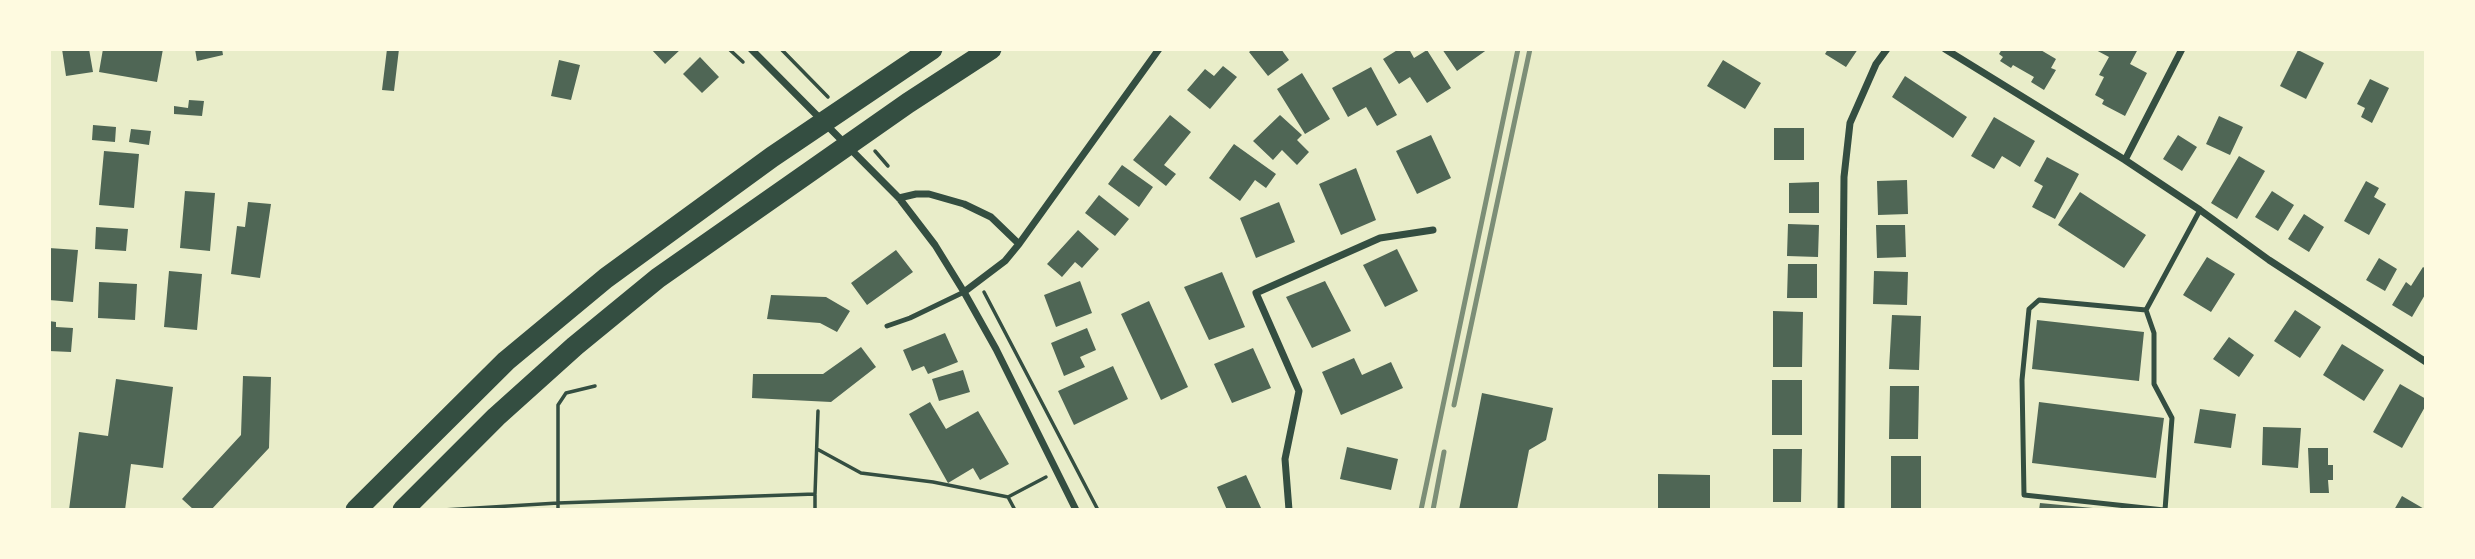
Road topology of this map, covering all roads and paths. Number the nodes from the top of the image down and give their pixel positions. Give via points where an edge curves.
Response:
1 (729, 49) edge
2 (751, 49) edge
3 (932, 49) edge
4 (991, 49) edge
5 (1159, 49) edge
6 (1887, 49) edge
7 (1945, 49) edge
8 (2182, 49) edge
9 (744, 64) dead end
10 (2125, 160) junction
11 (899, 198) junction
12 (2200, 210) junction
13 (1433, 230) dead end
14 (1019, 244) junction
15 (964, 292) junction
16 (2146, 310) junction
17 (887, 326) dead end
18 (2426, 362) edge
19 (595, 386) dead end
20 (818, 411) dead end
21 (817, 449) junction
22 (1038, 466) dead end
23 (1056, 472) junction
24 (1044, 478) junction
25 (815, 494) junction
26 (1008, 497) junction
27 (558, 503) junction
28 (357, 509) edge
29 (404, 510) edge
30 (443, 510) edge
31 (558, 510) edge
32 (815, 510) edge
33 (1015, 510) edge
34 (1076, 510) edge
35 (1289, 510) edge
36 (1841, 510) edge
37 (2165, 510) edge

1 - 9 path
2 - 11 street
3 - 28 highway via 646,248 543,330
4 - 29 highway via 658,278 496,417
5 - 14 street
6 - 36 street via 1850,123 1844,177
7 - 10 street
8 - 10 street
10 - 12 street
11 - 14 street via 929,194 964,204 991,217
11 - 15 street
12 - 16 lane
12 - 18 street
13 - 35 street via 1380,237 1256,293 1299,391 1285,459
14 - 15 street via 1005,261
15 - 17 lane
15 - 23 street
16 - 37 lane via 2154,333 2154,384 2172,418
16 - 37 lane via 2039,300 2029,309 2022,380 2024,495
19 - 27 path via 566,393 558,405
20 - 21 path
21 - 25 path
21 - 26 path via 861,473
22 - 24 path
23 - 24 path
23 - 34 street
24 - 26 path
25 - 27 path
25 - 32 path
26 - 33 path
27 - 30 path
27 - 31 path

